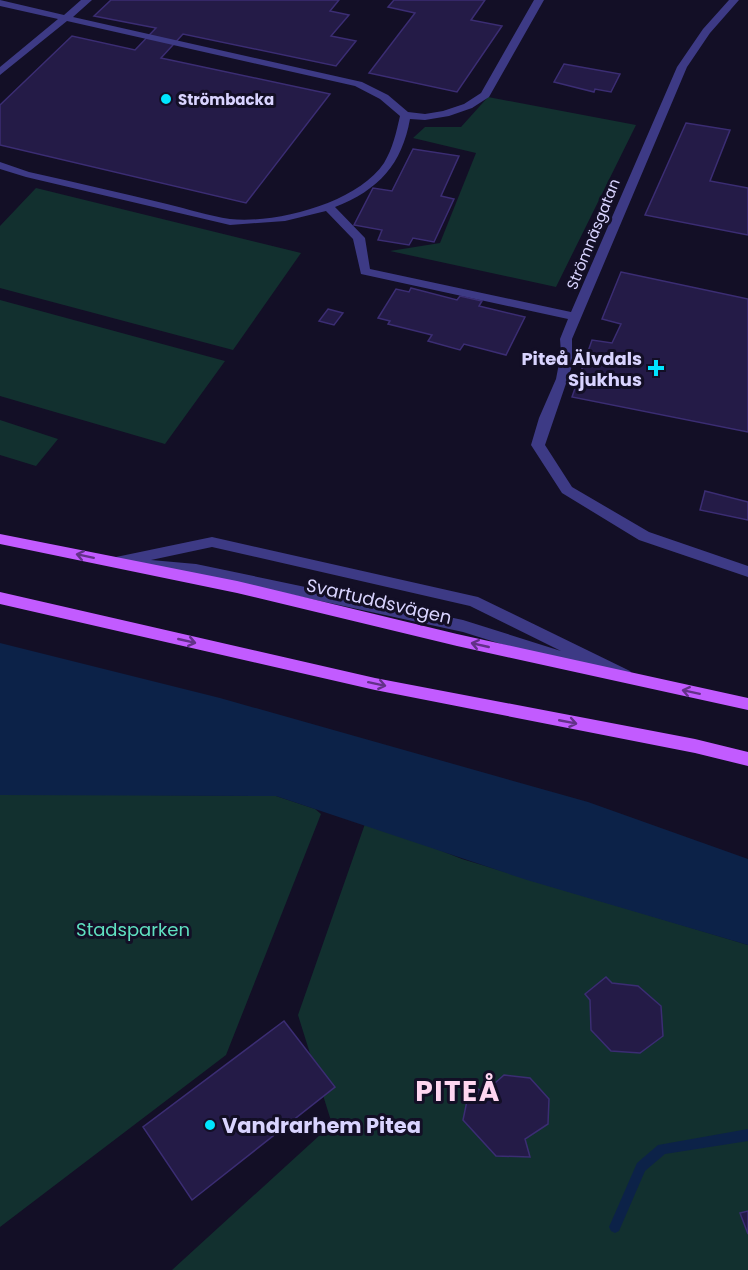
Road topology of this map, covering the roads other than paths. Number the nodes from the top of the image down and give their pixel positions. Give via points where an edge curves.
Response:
1 (87, 0) edge
2 (539, 0) edge
3 (734, 0) edge
4 (0, 3) edge
5 (69, 17) junction
6 (0, 72) edge
7 (405, 115) junction
8 (0, 165) edge
9 (329, 207) junction
10 (575, 317) junction
11 (0, 539) edge
12 (116, 562) junction
13 (748, 572) edge
14 (0, 598) edge
15 (633, 679) junction
16 (748, 704) edge
17 (748, 759) edge

1 - 5 street
2 - 7 street via 485,95 446,114
3 - 10 street, Strömnäsgatan via 705,32 682,67
4 - 5 street
5 - 6 street
5 - 7 street via 358,84 384,97
7 - 9 street via 399,148 384,171
8 - 9 street via 231,222 290,218
9 - 10 street via 359,237 365,271
10 - 13 street, Strömnäsgatan via 566,339 568,363 540,430 538,445 567,490 644,536
12 -> 11 main road, Svartuddsvägen
12 - 15 main road, Svartuddsvägen
12 - 15 street via 212,542 473,602
14 -> 17 main road via 375,684
16 -> 15 main road, Svartuddsvägen

